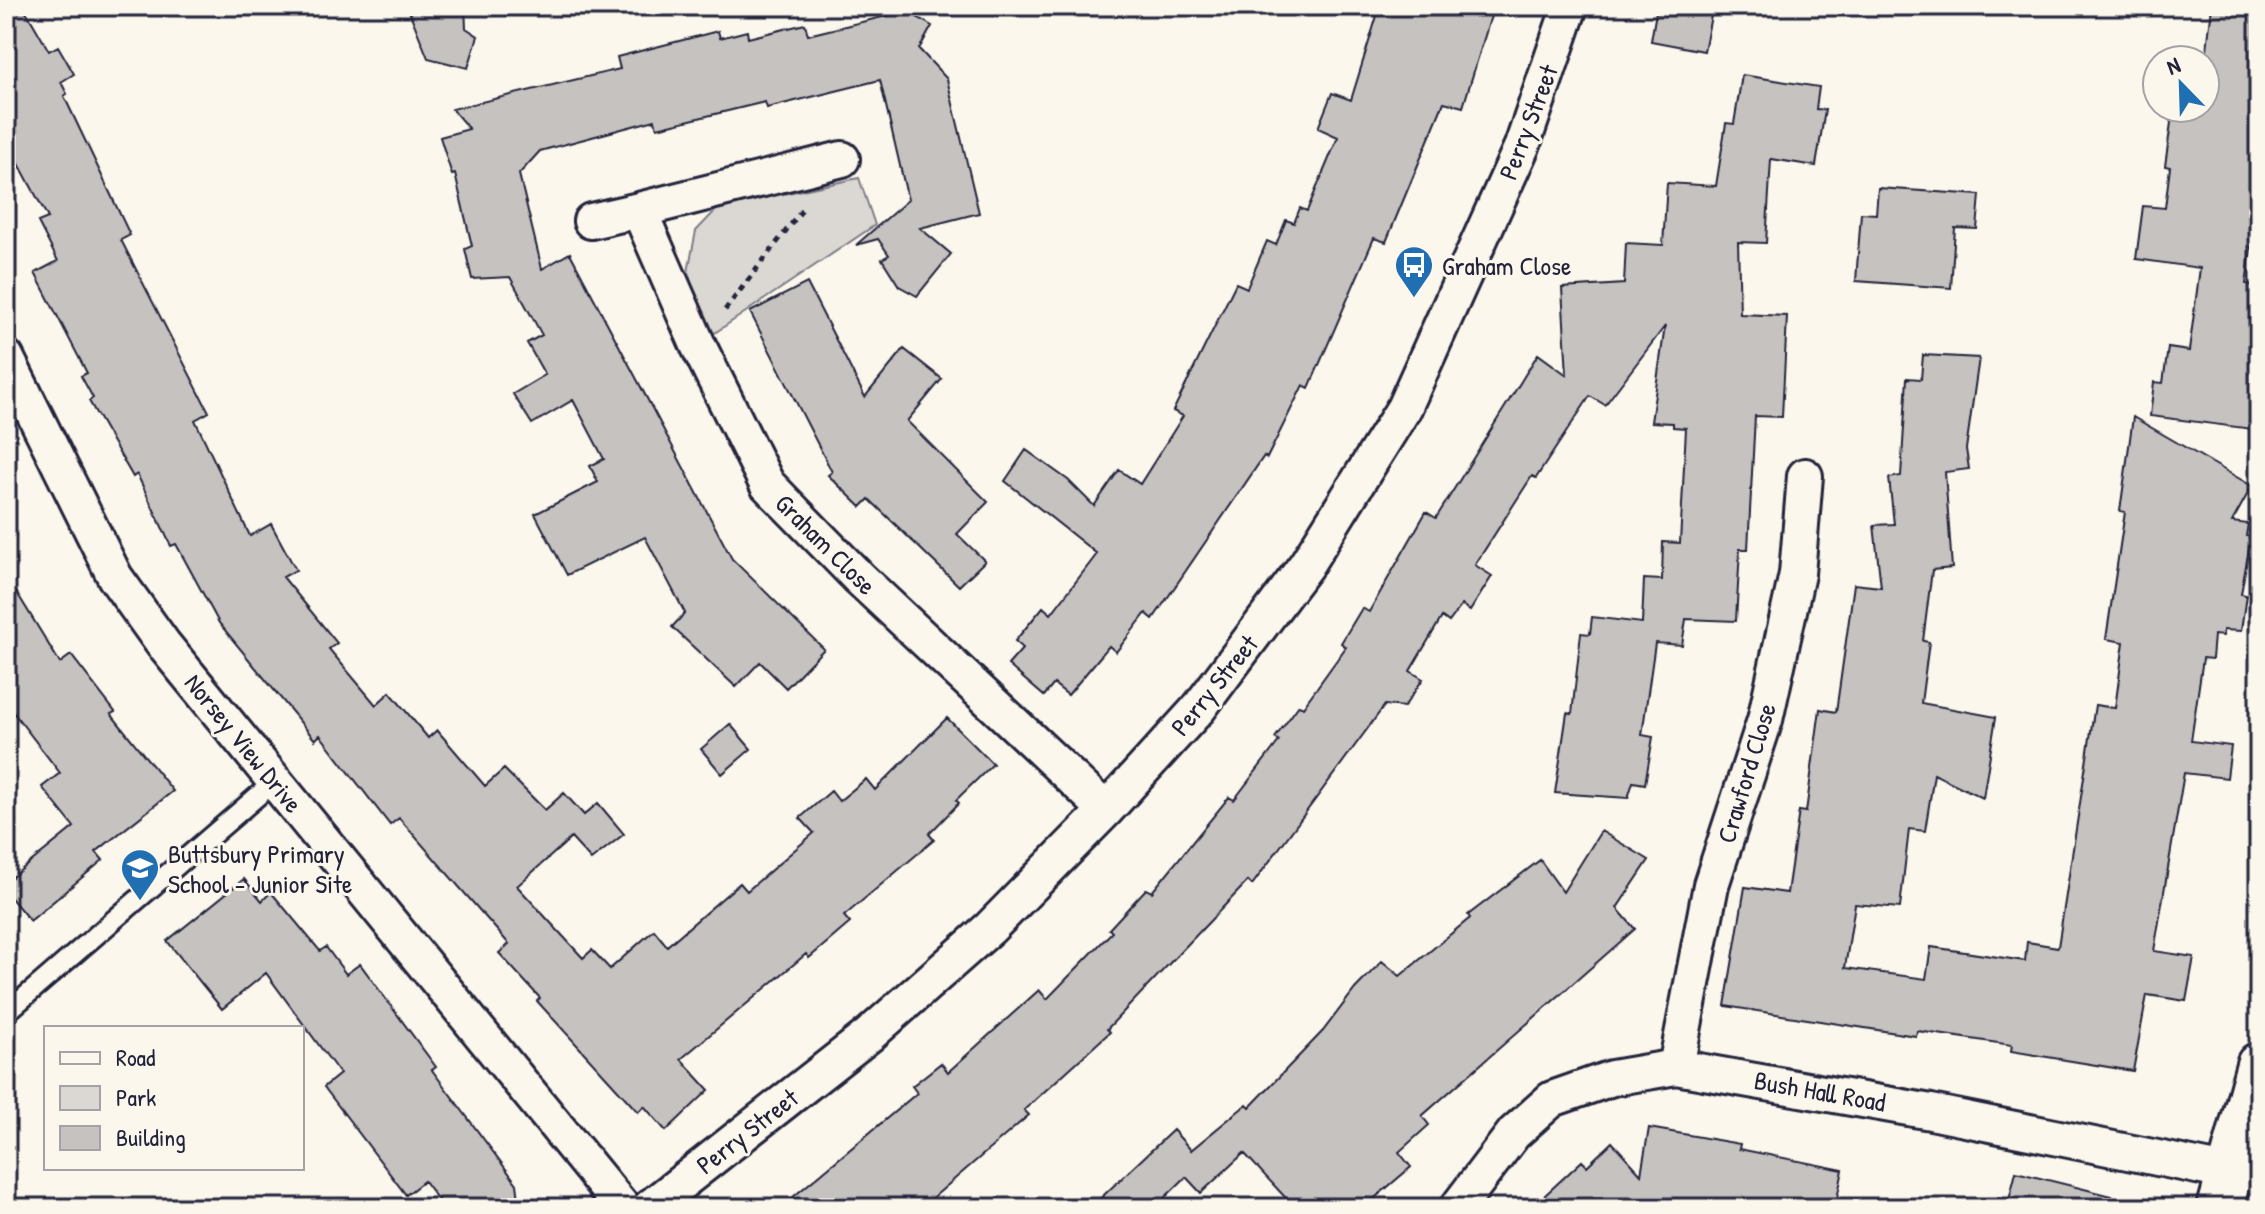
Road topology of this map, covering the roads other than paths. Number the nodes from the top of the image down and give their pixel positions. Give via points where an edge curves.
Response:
1 (1570, 6) edge
2 (842, 159) road end
3 (639, 210) junction
4 (591, 221) dead end
5 (6, 357) edge
6 (1805, 476) dead end
7 (275, 781) junction
8 (1106, 810) junction
9 (6, 1013) edge
10 (2259, 1065) edge
11 (1676, 1067) junction
12 (2226, 1191) edge
13 (623, 1208) edge
14 (649, 1208) edge
15 (1457, 1208) edge

1 - 8 street, Perry Street via 1522,146 1404,408 1306,565 1199,708
2 - 3 street
3 - 4 street
3 - 8 street, Graham Close via 767,484
5 - 7 street, Norsey View Drive via 115,577
6 - 11 street, Crawford Close via 1797,574 1765,720 1711,885
7 - 9 lane
7 - 13 street, Norsey View Drive
8 - 14 street, Perry Street via 990,928 869,1035
10 - 12 main road
11 - 12 street, Bush Hall Road via 1931,1112
11 - 15 street, Bush Hall Road via 1612,1078 1552,1099 1514,1133

